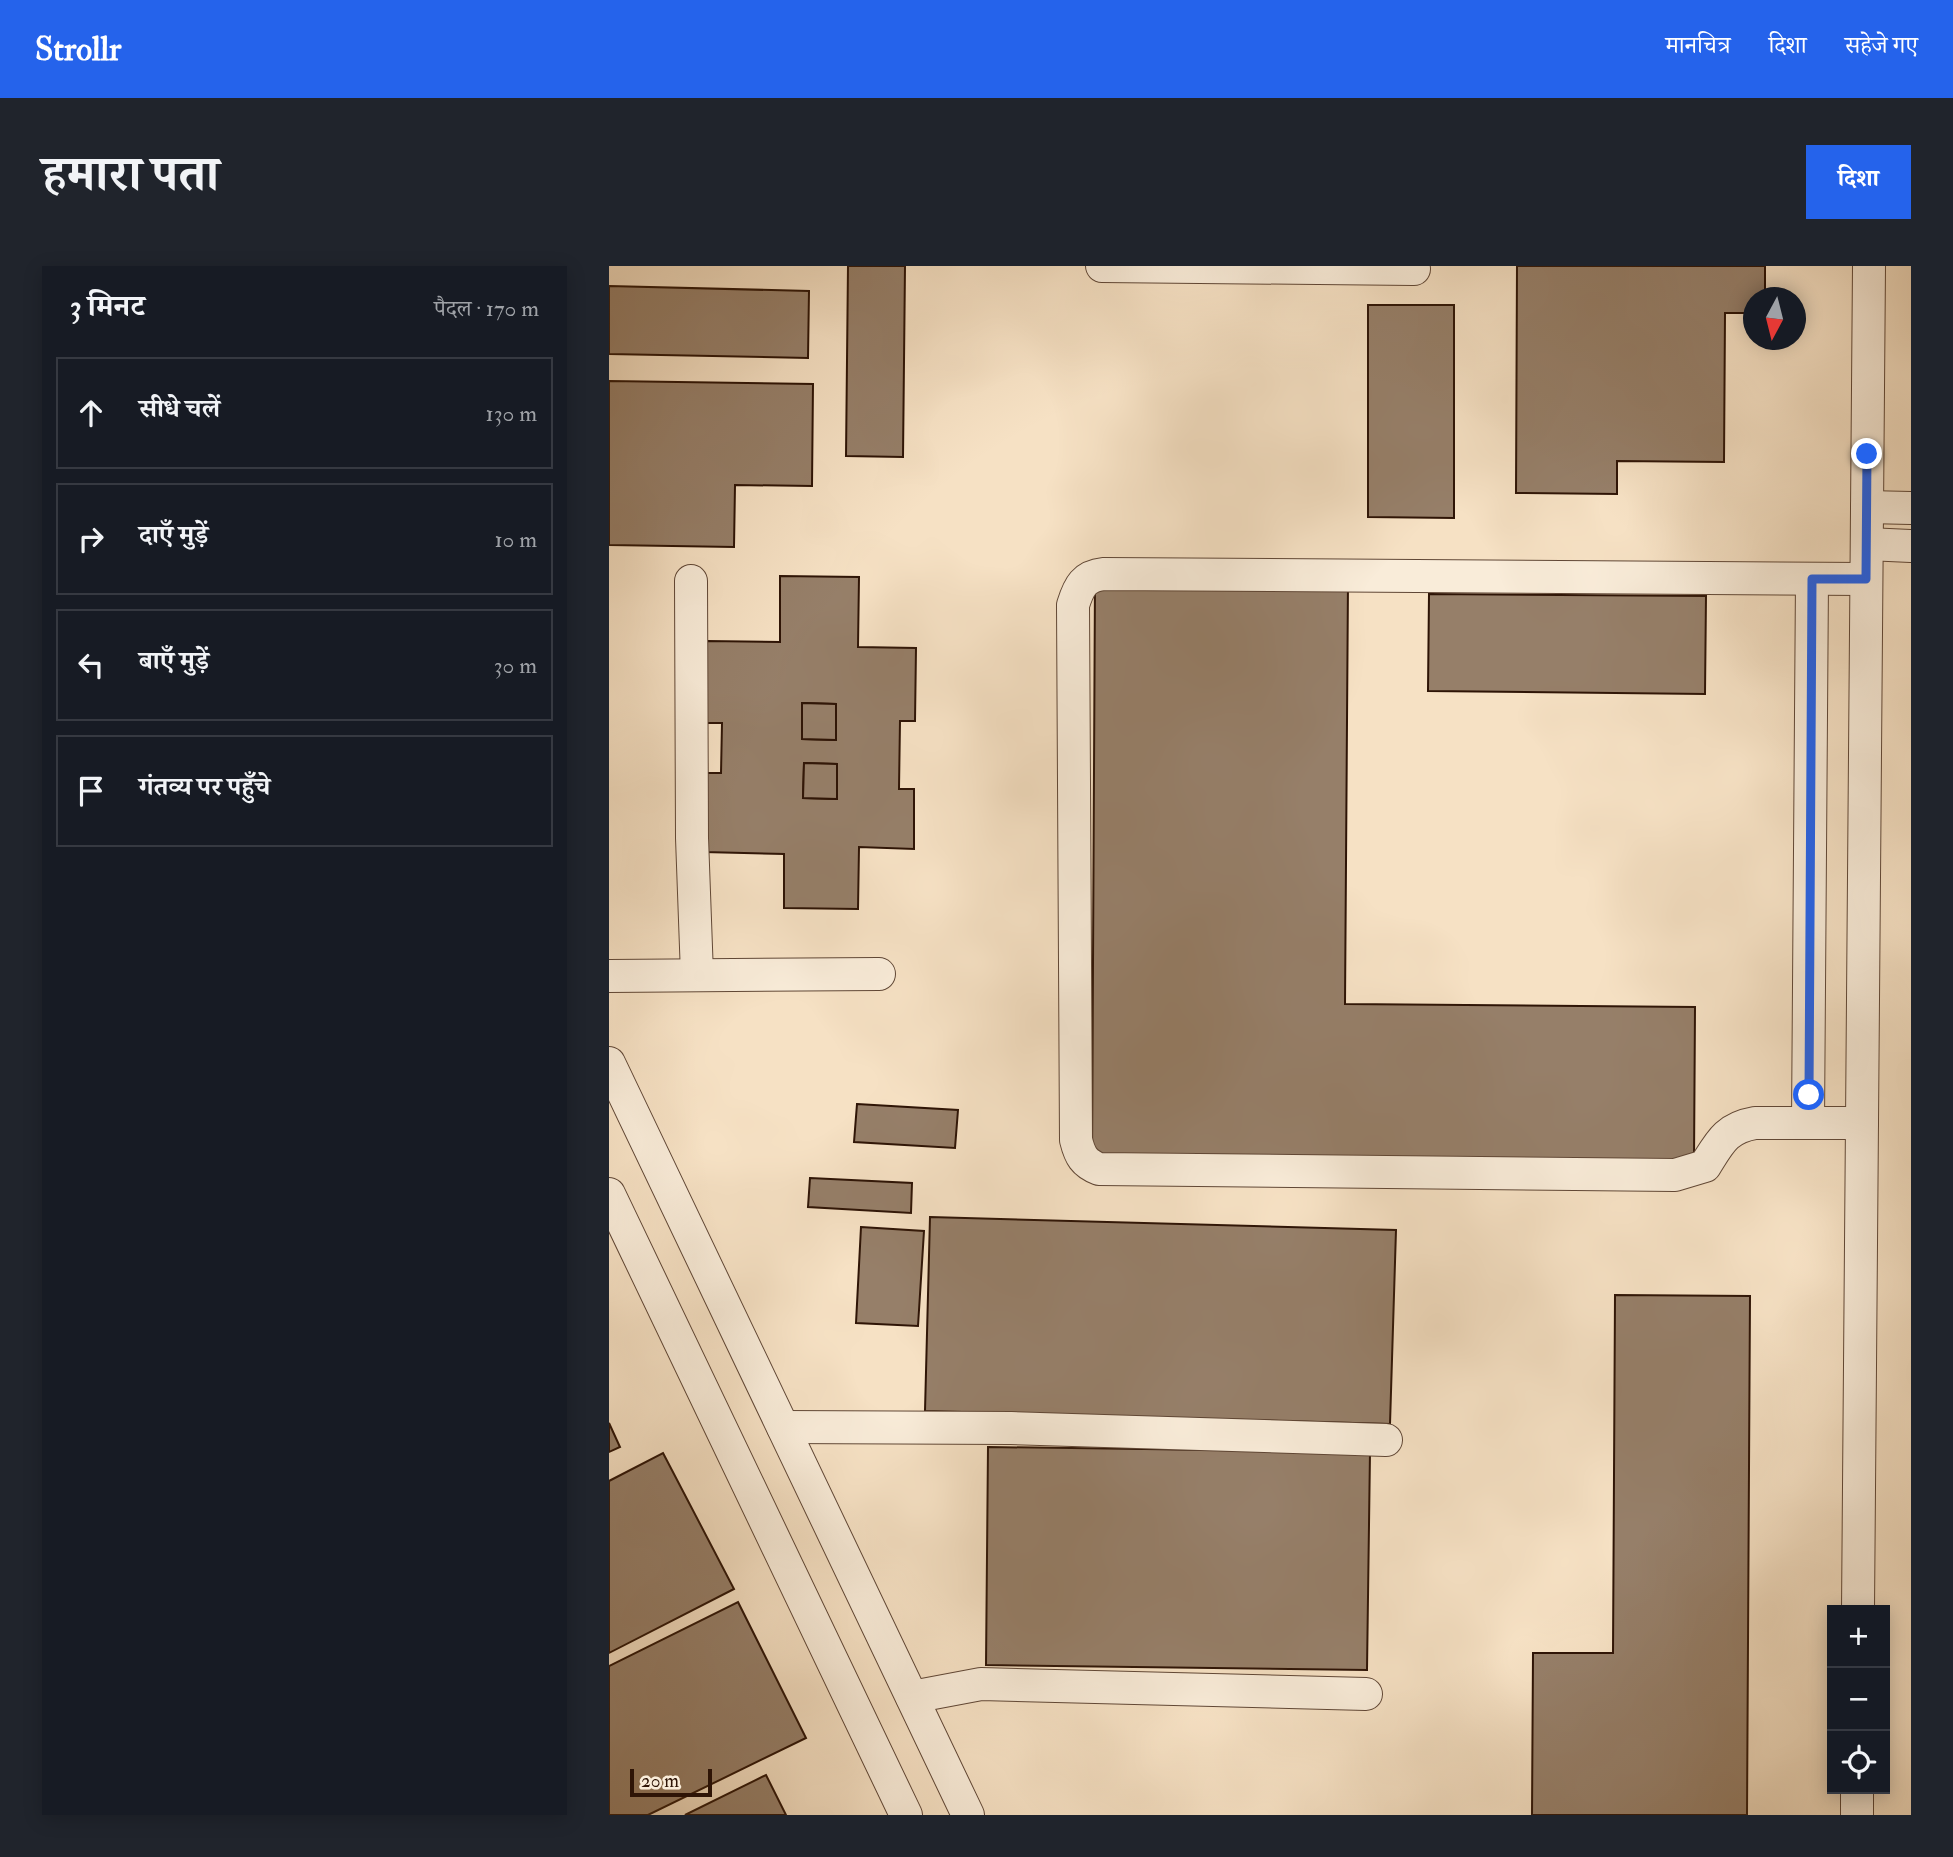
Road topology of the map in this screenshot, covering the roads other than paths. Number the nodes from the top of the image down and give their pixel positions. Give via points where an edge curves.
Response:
1 (1102, 266) edge
2 (1868, 266) edge
3 (1413, 269) dead end
4 (1867, 507) junction
5 (1911, 508) edge
6 (1867, 544) junction
7 (1911, 546) edge
8 (1812, 579) junction
9 (1866, 579) junction
10 (691, 581) dead end
11 (880, 974) dead end
12 (697, 975) junction
13 (609, 976) edge
14 (609, 1063) edge
15 (1808, 1123) junction
16 (1862, 1123) junction
17 (609, 1194) edge
18 (783, 1427) junction
19 (1386, 1440) dead end
20 (1858, 1605) edge
21 (1366, 1694) dead end
22 (912, 1697) junction
23 (1857, 1794) edge
24 (906, 1815) edge
25 (968, 1815) edge
26 (1857, 1815) edge

1 - 3 street
2 - 4 street
4 - 5 street
4 - 6 street
6 - 7 street
6 - 9 street
8 - 9 street
8 - 15 street
8 - 15 street via 1104,574 1084,580 1073,605 1076,1140 1087,1165 1099,1169 1675,1175 1705,1166 1720,1142 1738,1126
9 - 16 street
10 - 12 street
11 - 12 street
12 - 13 street
14 - 18 street
15 - 16 street
16 - 20 street
17 - 24 street
18 - 19 street via 1011,1428
18 - 22 street
21 - 22 street via 981,1684
22 - 25 street
23 - 26 street

